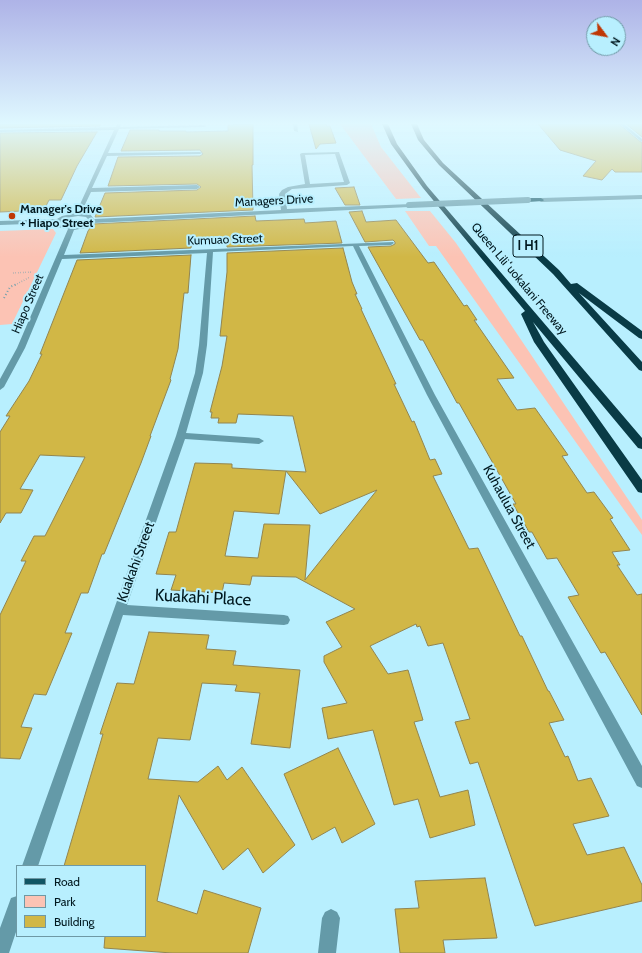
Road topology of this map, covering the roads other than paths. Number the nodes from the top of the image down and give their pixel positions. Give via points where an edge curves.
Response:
1 (98, 168) edge
2 (305, 168) edge
3 (342, 168) edge
4 (412, 168) edge
5 (447, 168) edge
6 (308, 185) junction
7 (197, 187) dead end
8 (89, 190) junction
9 (642, 197) edge
10 (528, 200) joint
11 (541, 200) joint
12 (284, 211) junction
13 (78, 214) junction
14 (58, 221) junction
15 (92, 221) junction
16 (0, 223) edge
17 (72, 228) junction
18 (391, 243) dead end
19 (355, 245) junction
20 (210, 252) junction
21 (60, 257) junction
22 (556, 272) junction
23 (517, 297) junction
24 (642, 336) edge
25 (642, 368) edge
26 (0, 387) edge
27 (181, 436) junction
28 (259, 441) dead end
29 (642, 445) edge
30 (642, 489) edge
31 (119, 610) junction
32 (284, 620) dead end
33 (642, 781) edge
34 (30, 865) edge
35 (16, 907) edge
36 (332, 918) dead end
37 (0, 953) edge
38 (327, 953) edge

1 - 8 street
2 - 6 street
3 - 6 street via 347,184
4 - 23 highway, Queen Liliʻuokalani Freeway
5 - 22 highway, Queen Liliʻuokalani Freeway / I H1
6 - 12 street via 284,190
7 - 8 street
8 - 13 street
9 - 11 street
10 - 11 main road
10 - 12 street, Managers Drive, bridge
12 - 15 street, Managers Drive
13 - 14 street
13 - 15 street via 91,216
14 - 16 street
14 - 17 street via 57,225
15 - 17 street via 83,227
17 - 21 street, Hiapo Street
18 - 19 street, Kumuao Street
19 - 20 street, Kumuao Street
19 - 33 street, Kuhaulua Street via 431,395
20 - 21 street, Kumuao Street
20 - 27 street, Kuakahi Street via 199,373
21 - 26 street, Hiapo Street via 21,348
22 - 24 highway
22 - 25 highway, Queen Liliʻuokalani Freeway / I H1
23 - 29 highway, Queen Liliʻuokalani Freeway
23 - 30 highway via 539,342
27 - 28 street
27 - 31 street, Kuakahi Street
31 - 32 street, Kuakahi Place
31 - 34 street, Kuakahi Street
35 - 37 street
36 - 38 street

